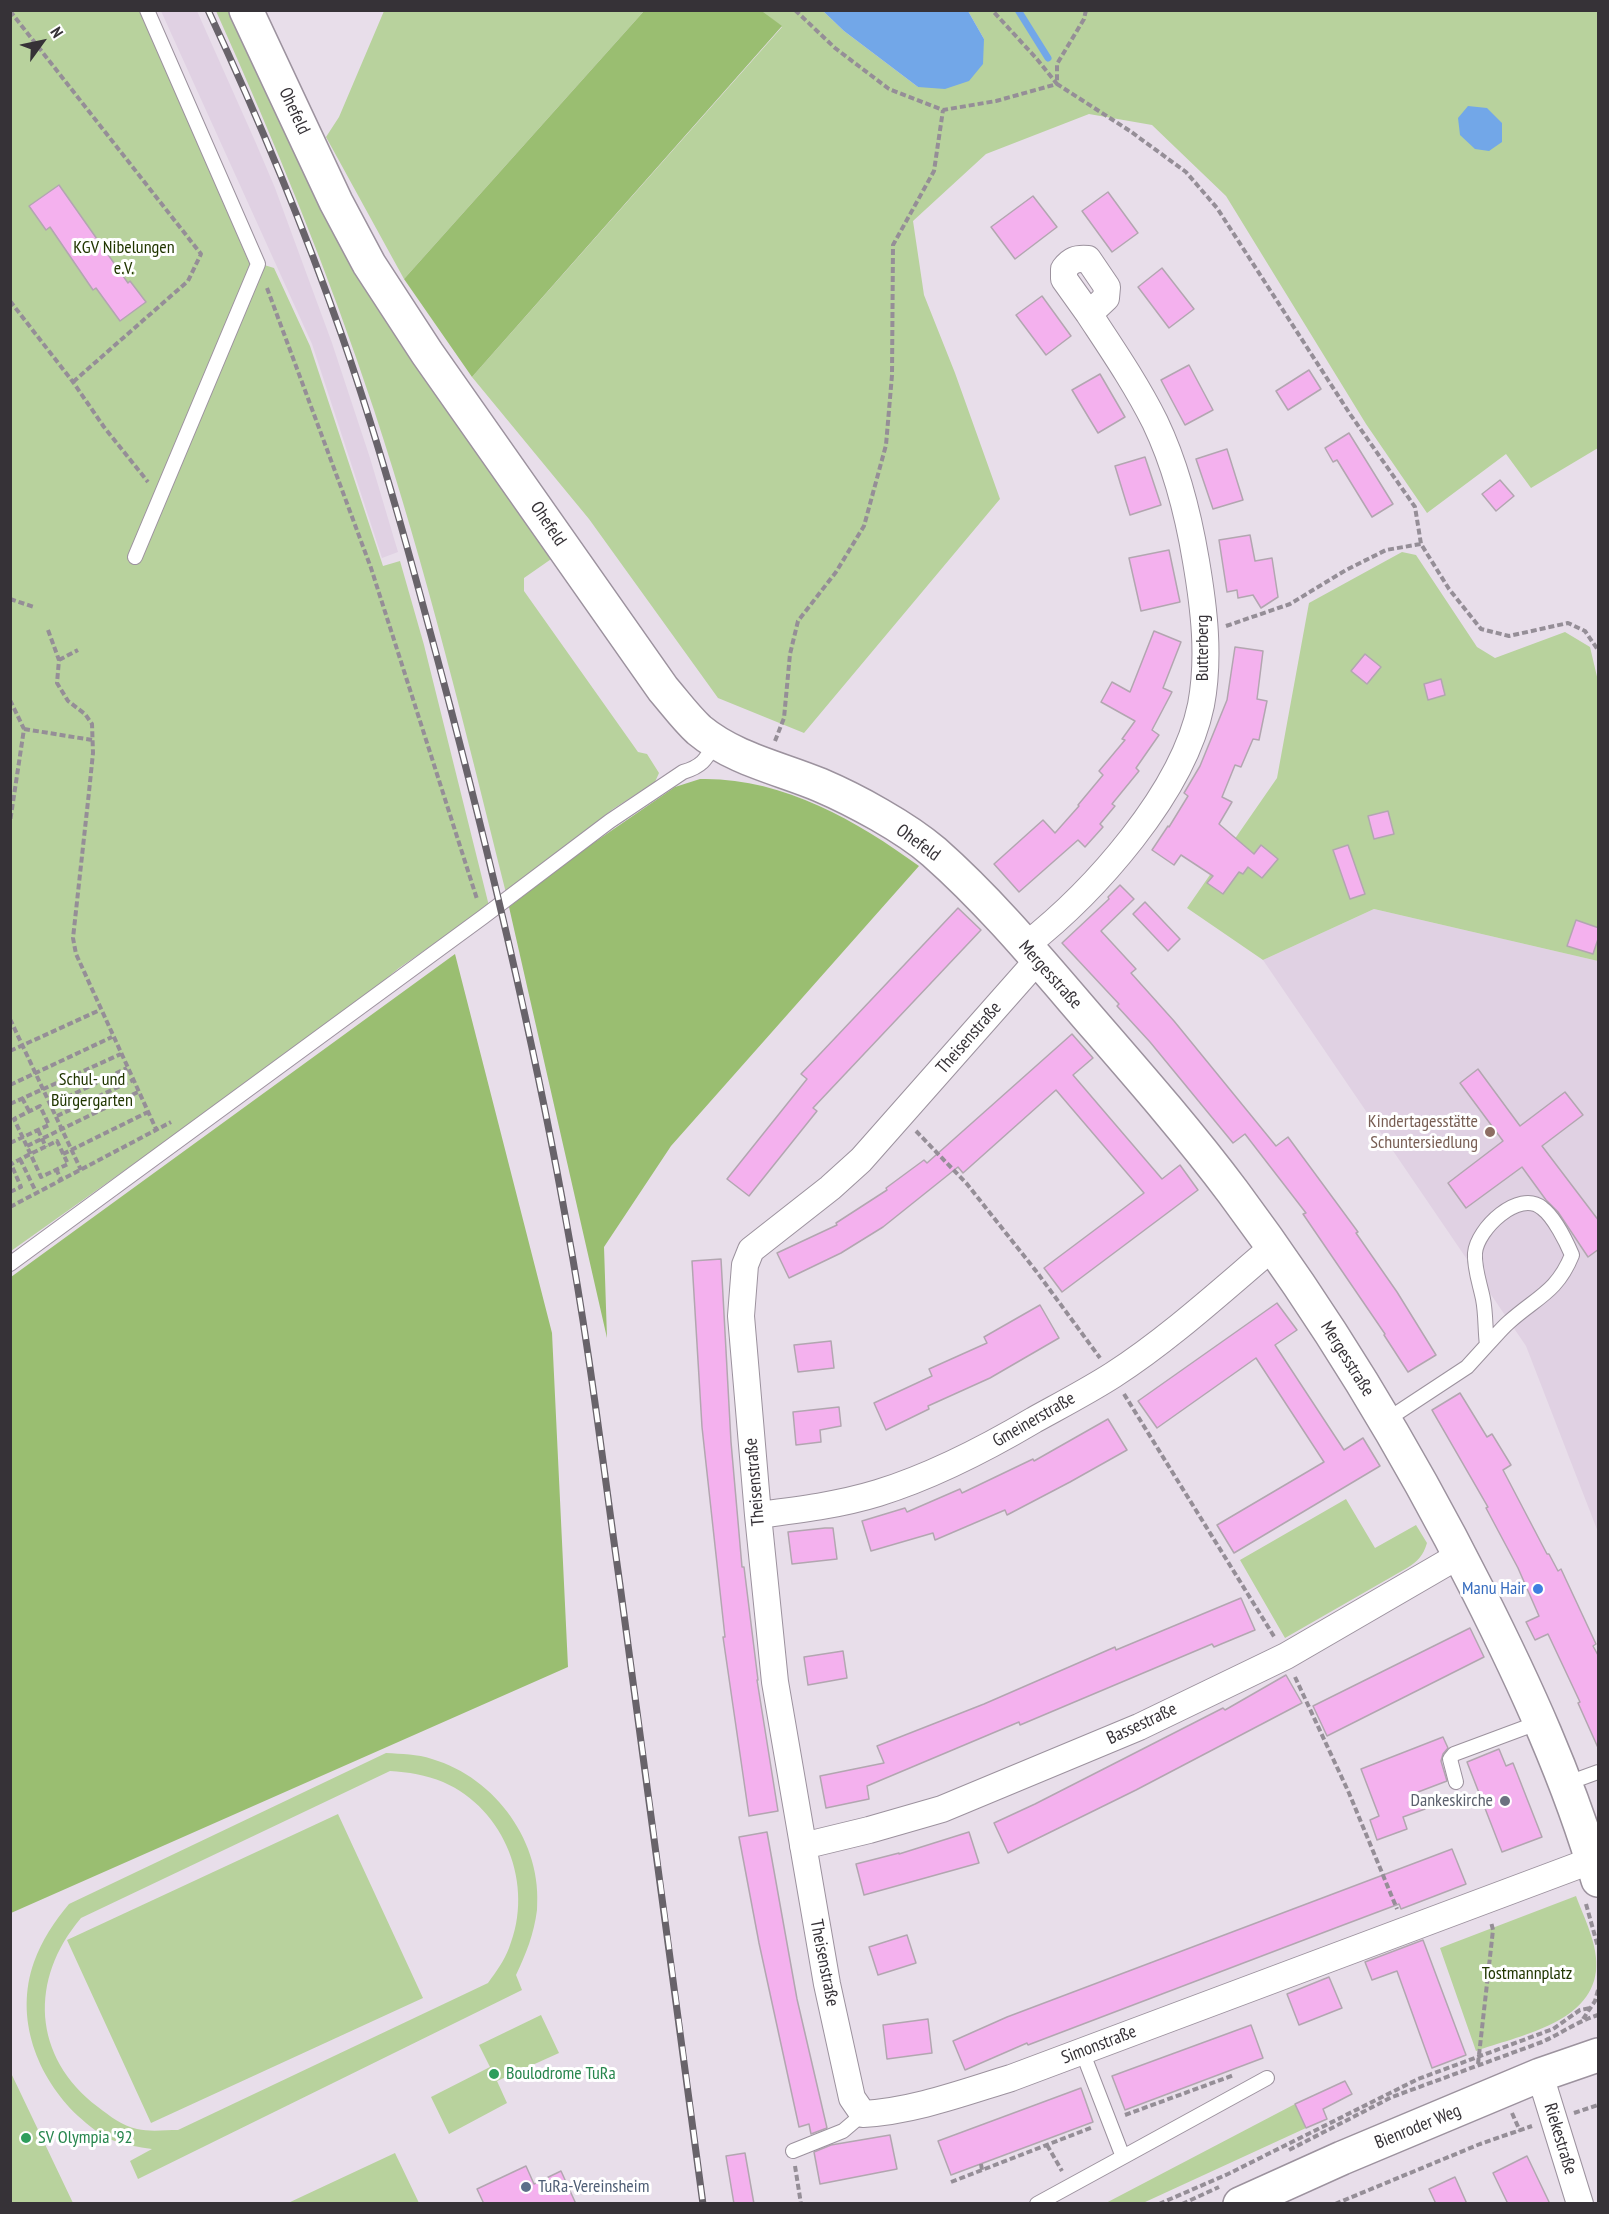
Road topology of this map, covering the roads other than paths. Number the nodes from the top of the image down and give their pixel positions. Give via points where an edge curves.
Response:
1 (147, 10) edge
2 (246, 10) edge
3 (1089, 314) dead end
4 (135, 557) dead end
5 (716, 742) junction
6 (988, 905) joint
7 (1031, 954) junction
8 (1273, 1247) junction
9 (10, 1264) edge
10 (1486, 1345) junction
11 (1385, 1422) junction
12 (758, 1515) junction
13 (1460, 1556) junction
14 (1540, 1722) junction
15 (1599, 1772) edge
16 (1456, 1782) dead end
17 (1565, 1784) junction
18 (803, 1846) junction
19 (1588, 1869) edge
20 (1082, 2051) junction
21 (1599, 2055) edge
22 (1540, 2075) junction
23 (1267, 2078) dead end
24 (863, 2114) junction
25 (793, 2151) road end
26 (1122, 2157) junction
27 (1231, 2195) edge
28 (1037, 2204) edge
29 (1580, 2204) edge

1 - 4 lane via 258,264
2 - 5 street, Ohefeld via 369,264 663,689 699,730
3 - 7 street, Butterberg via 1144,402 1172,465 1191,531 1203,598 1205,676 1189,743 1172,776 1135,834 1112,863 1044,931
5 - 6 street, Ohefeld via 766,766 820,785 896,826 931,850
5 - 9 lane via 696,768 683,772 610,821
6 - 7 street, Mergesstraße
7 - 8 street, Mergesstraße via 1156,1096
7 - 12 street, Theisenstraße via 1028,970 861,1160 762,1239 747,1257 741,1316
8 - 11 street, Mergesstraße via 1322,1317
8 - 12 street, Gmeinerstraße via 1184,1322 1112,1375 958,1462 877,1494
10 - 10 lane via 1475,1253 1480,1236 1508,1209 1525,1202 1542,1207 1572,1255 1554,1287
10 - 11 lane via 1467,1367
11 - 13 street, Mergesstraße
12 - 18 street, Theisenstraße via 775,1682
13 - 14 street, Mergesstraße
13 - 18 street, Bassestraße via 1286,1656 1139,1727 942,1809
14 - 16 lane via 1454,1754 1450,1759
14 - 17 street, Mergesstraße
15 - 17 lane
17 - 19 street, Mergesstraße
18 - 24 street, Theisenstraße via 844,2066 852,2098
19 - 20 street, Simonstraße via 1484,1901
20 - 24 street, Simonstraße via 923,2105
20 - 26 lane
21 - 22 street, Bienroder Weg
22 - 27 street, Bienroder Weg via 1342,2158
22 - 29 street, Riekestraße
23 - 26 lane
24 - 25 lane via 843,2131
26 - 28 lane

